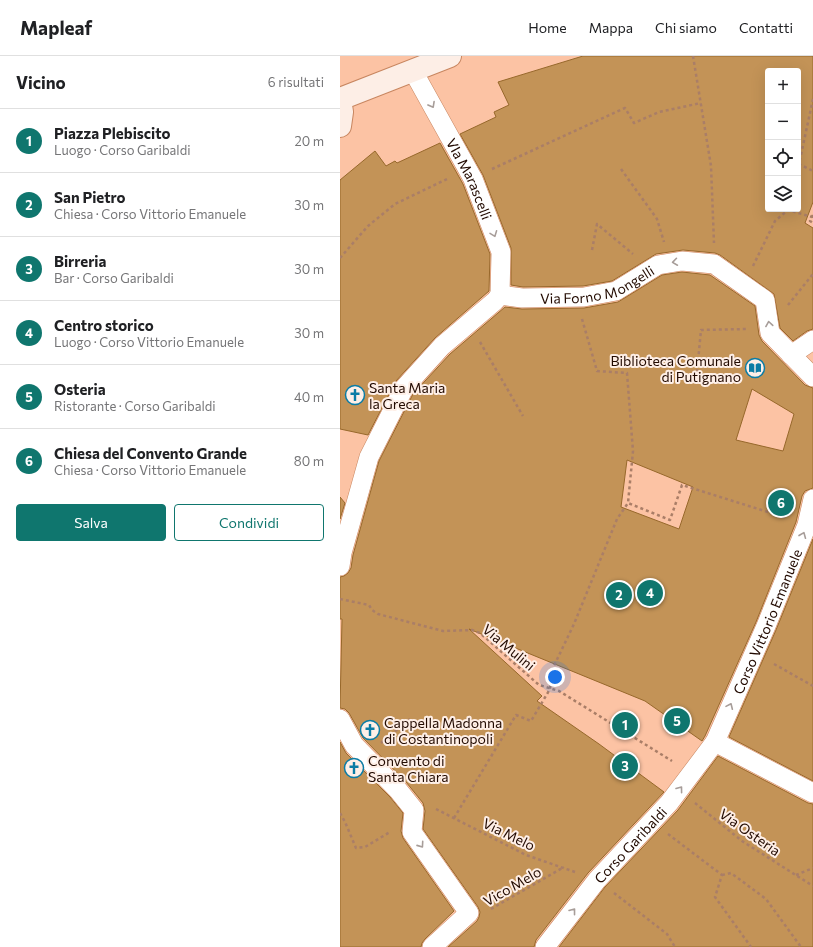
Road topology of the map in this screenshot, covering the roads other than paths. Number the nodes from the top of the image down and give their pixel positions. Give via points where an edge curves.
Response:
1 (450, 56) edge
2 (413, 70) junction
3 (340, 99) edge
4 (340, 126) edge
5 (500, 295) junction
6 (813, 340) edge
7 (791, 355) junction
8 (813, 377) edge
9 (813, 499) edge
10 (340, 566) edge
11 (340, 719) edge
12 (715, 742) junction
13 (813, 792) edge
14 (432, 947) edge
15 (546, 947) edge

1 - 2 street
2 - 3 street
2 -> 5 street, VIa Marascelli via 470,174 501,252
3 - 4 street
7 -> 5 street, Via Forno Mongelli via 770,333 765,300 714,264 682,261 658,265 616,291 584,297 522,298
5 - 10 street via 442,346 404,388 369,457
6 - 7 street
7 - 8 street
12 -> 9 street, Corso Vittorio Emanuele via 807,525
11 -> 14 street via 354,745 398,790 414,814 412,832 469,912
12 - 13 street
15 -> 12 street, Corso Garibaldi via 597,880 669,803

